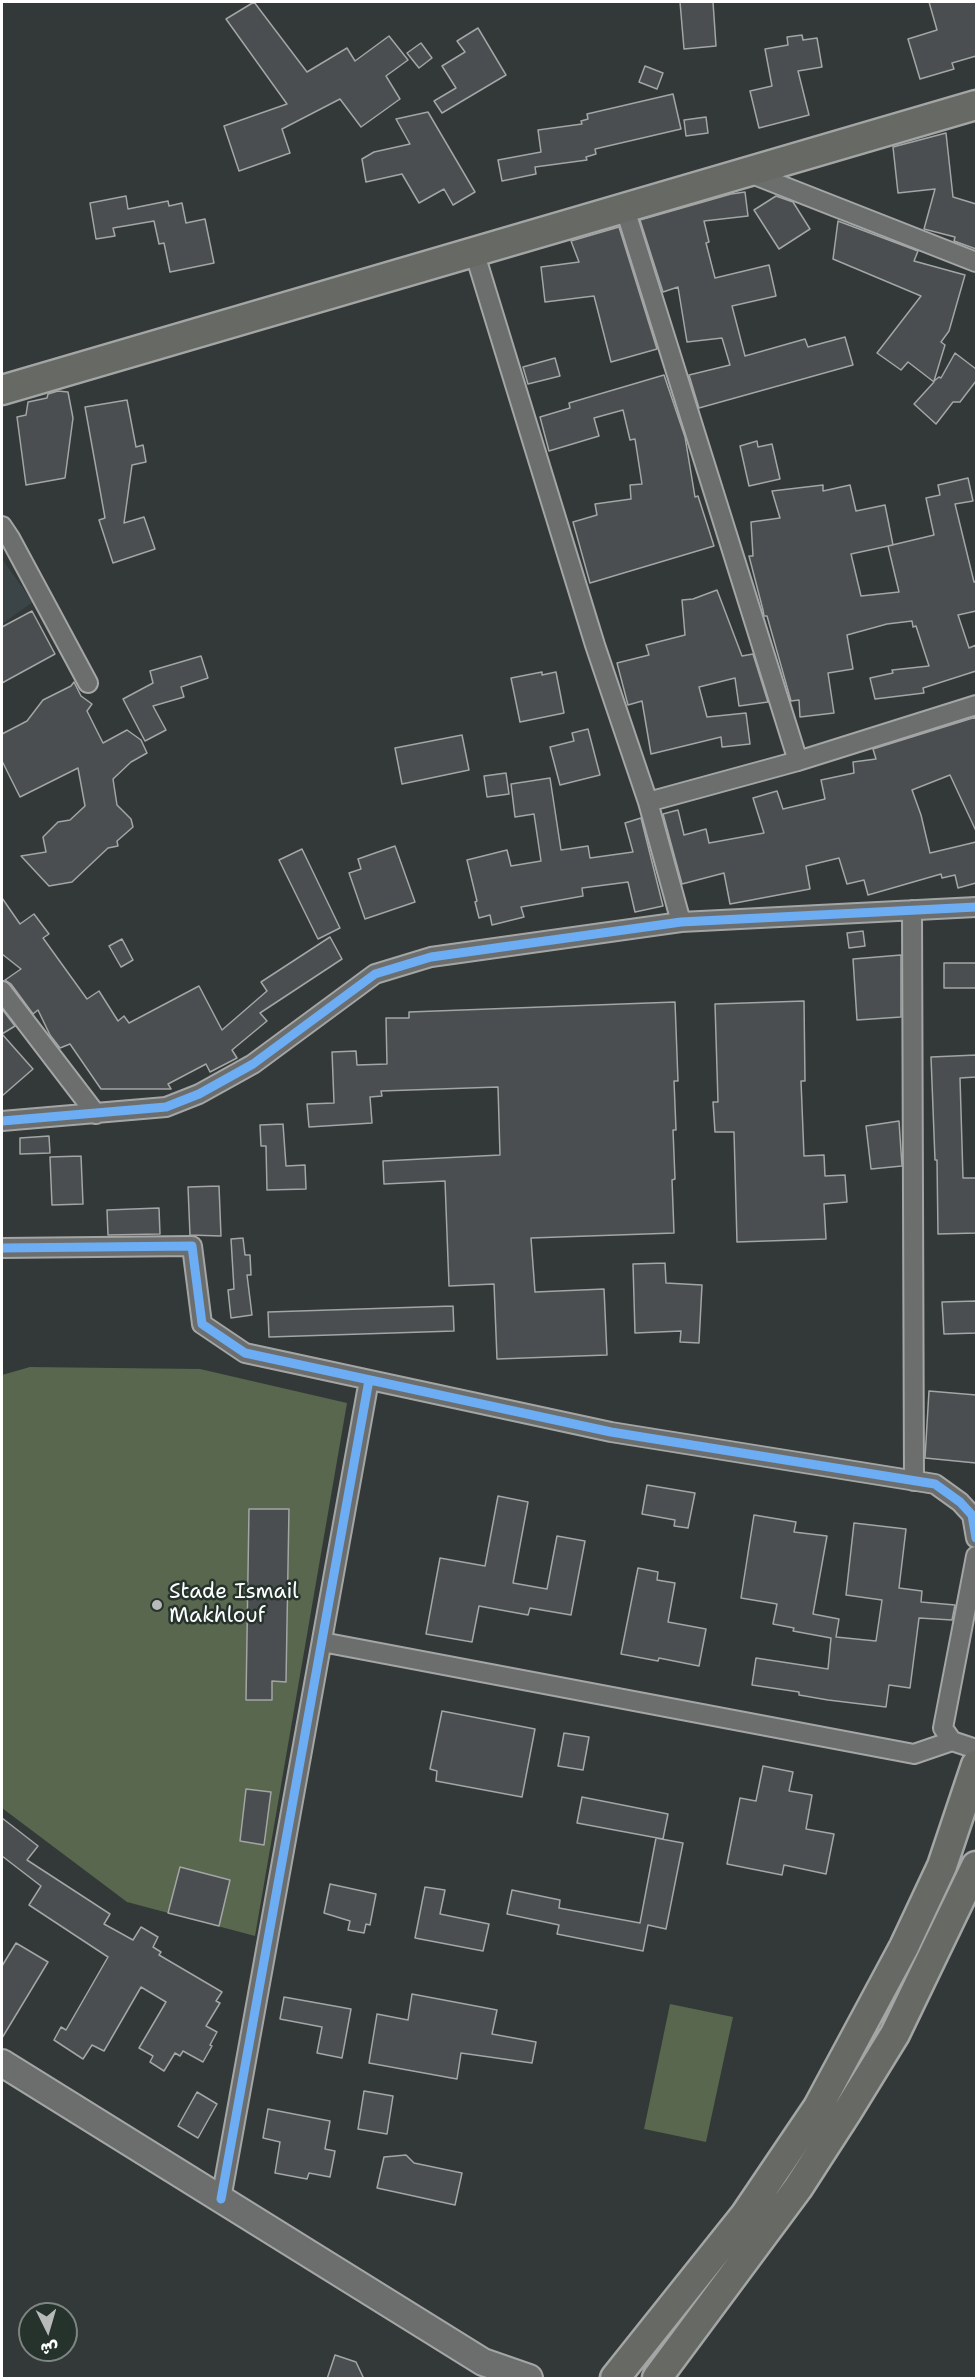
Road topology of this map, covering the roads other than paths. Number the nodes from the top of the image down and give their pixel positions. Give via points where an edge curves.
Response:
1 (976, 105) edge
2 (747, 172) junction
3 (625, 209) junction
4 (474, 250) junction
5 (976, 262) edge
6 (2, 390) edge
7 (2, 526) edge
8 (88, 683) dead end
9 (976, 705) edge
10 (798, 761) junction
11 (648, 802) junction
12 (976, 907) edge
13 (912, 910) junction
14 (681, 922) junction
15 (2, 991) edge
16 (96, 1114) junction
17 (2, 1121) edge
18 (2, 1248) edge
19 (369, 1380) junction
20 (914, 1480) junction
21 (976, 1538) edge
22 (976, 1556) edge
23 (321, 1642) junction
24 (951, 1741) junction
25 (976, 1749) edge
26 (976, 1765) edge
27 (976, 1866) edge
28 (2, 2063) edge
29 (221, 2199) junction
30 (490, 2370) edge
31 (529, 2379) edge
32 (615, 2379) edge
33 (657, 2379) edge

1 - 2 main road
2 - 3 main road
2 - 5 street
3 - 4 main road
3 - 10 street
4 - 6 main road
4 - 11 street via 595,645
7 - 8 street
9 - 10 street
10 - 11 street
11 - 14 street
12 - 13 street
13 - 14 street
13 - 20 street
14 - 16 street via 431,957 375,974 253,1064 200,1094 166,1107
15 - 16 street
16 - 17 street
18 - 19 street via 192,1246 202,1324 244,1353
19 - 20 street via 611,1432
19 - 23 street
20 - 21 street via 935,1484 960,1502 972,1515
22 - 24 street via 943,1728
23 - 24 street via 914,1754
23 - 29 street
24 - 25 street
26 - 32 main road via 942,1866 904,1947 818,2107 745,2215
27 - 33 main road via 895,2034 853,2102 798,2188
28 - 29 main road
29 - 30 main road
30 - 31 main road

